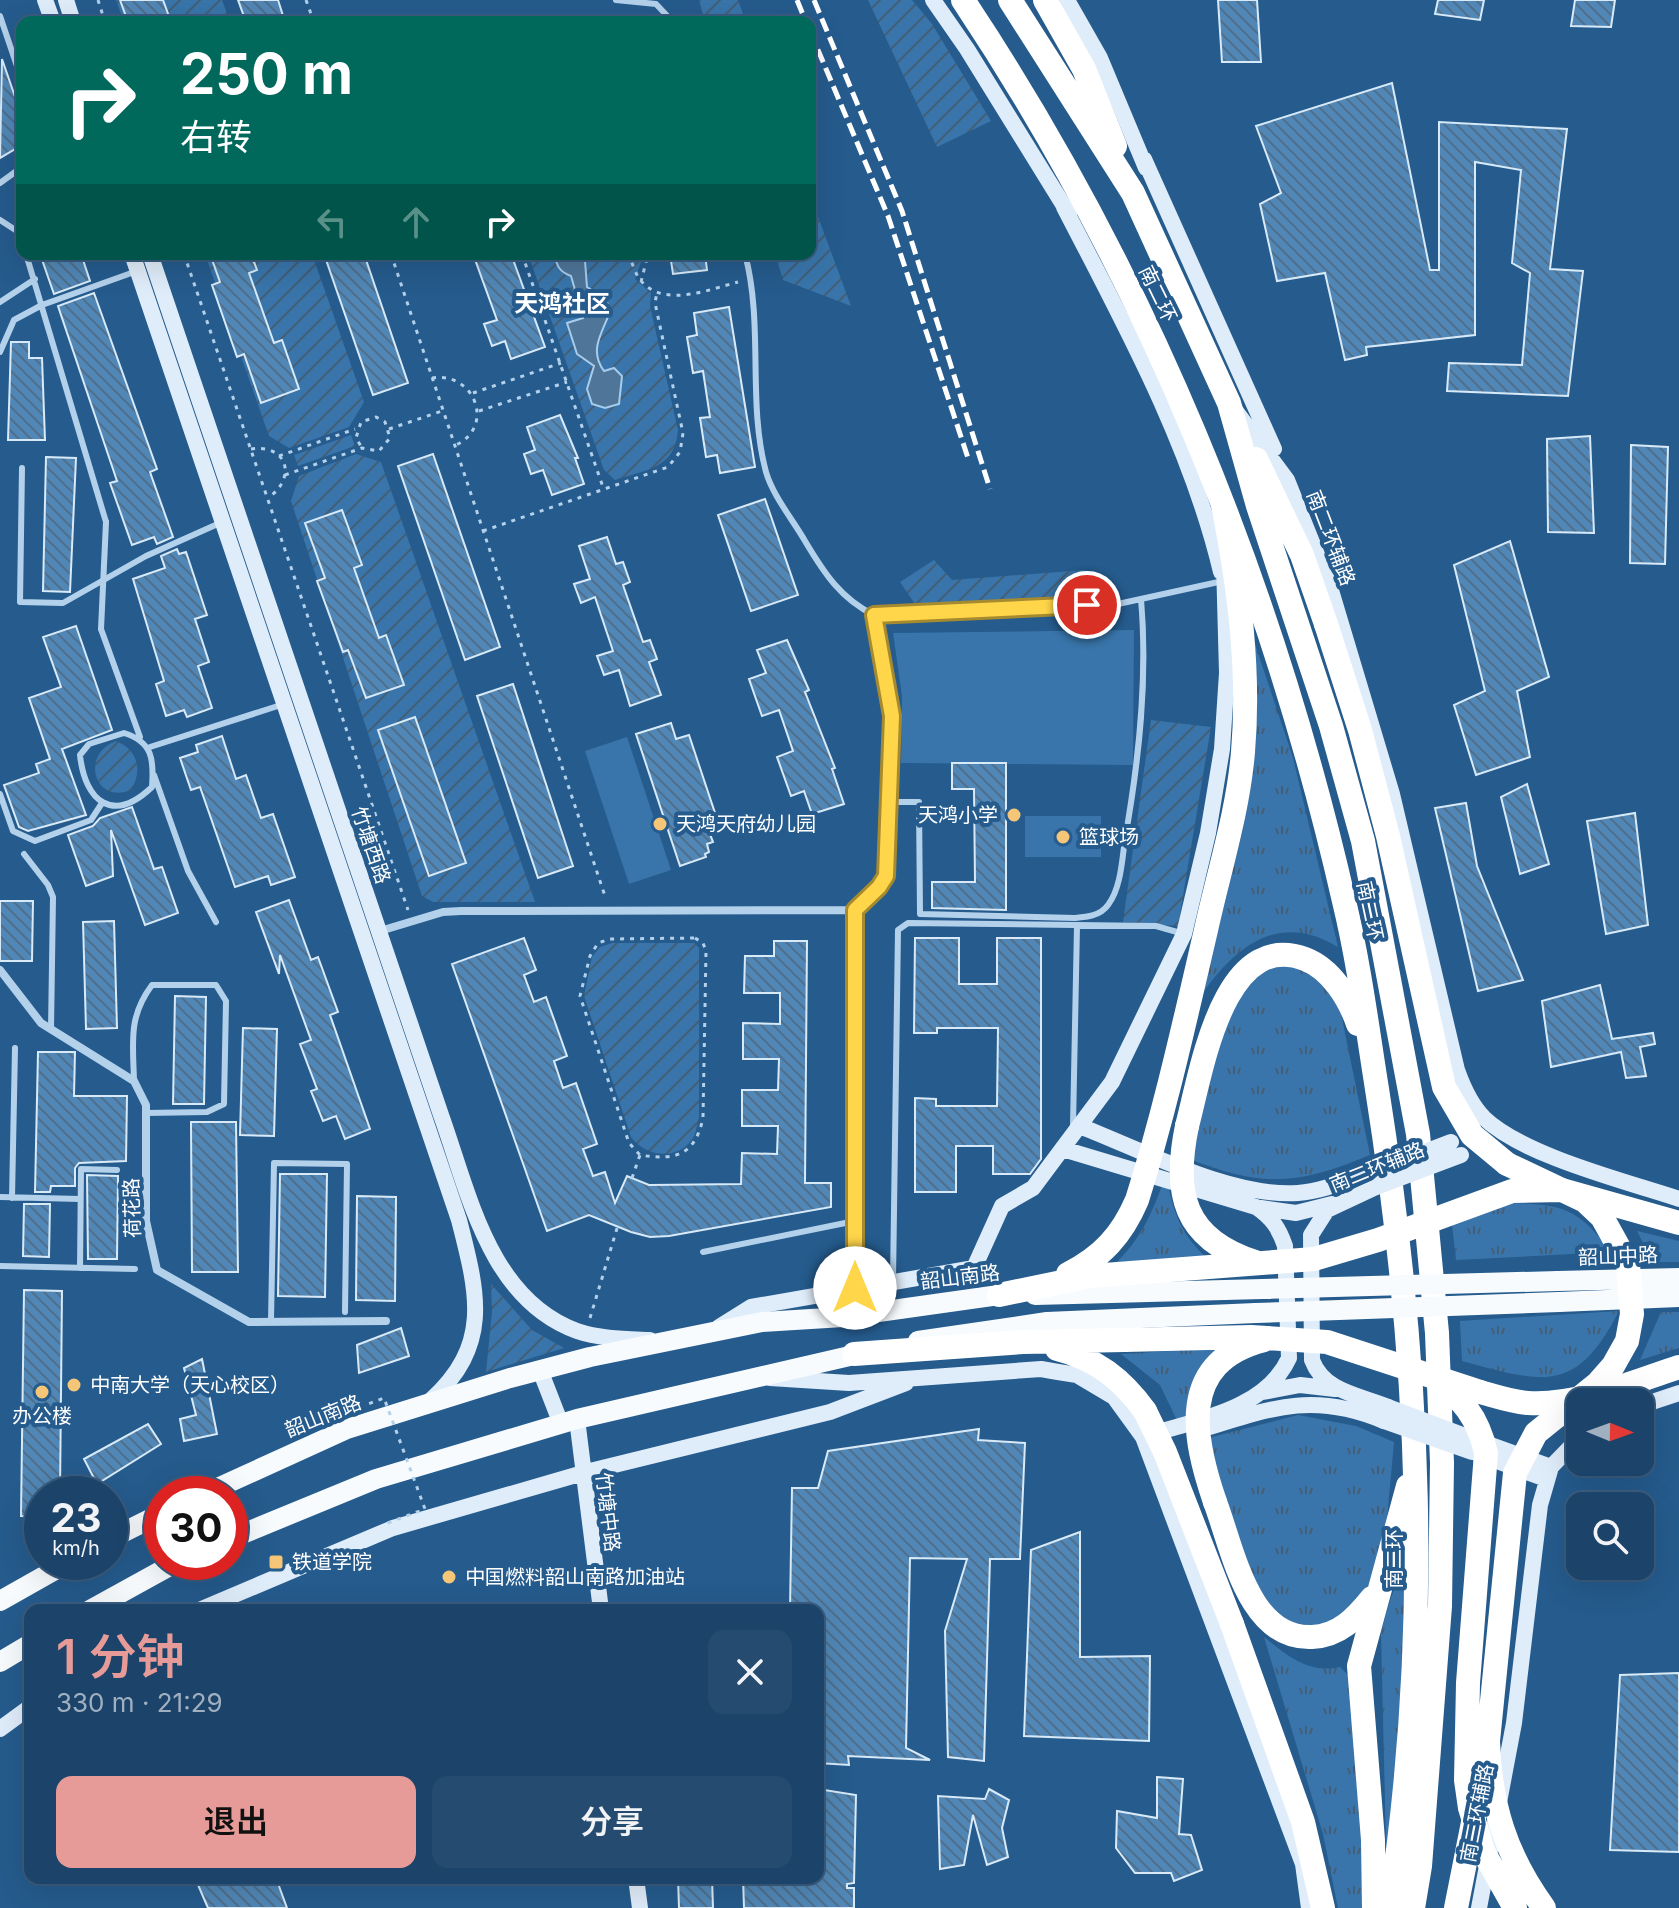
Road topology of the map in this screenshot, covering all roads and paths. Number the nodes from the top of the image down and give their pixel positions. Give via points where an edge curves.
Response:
1 (616, 0) edge
2 (933, 0) edge
3 (963, 0) edge
4 (1010, 0) edge
5 (1045, 0) edge
6 (1067, 0) edge
7 (0, 16) edge
8 (667, 16) edge
9 (16, 63) edge
10 (1144, 159) junction
11 (1133, 193) junction
12 (1064, 207) junction
13 (28, 260) edge
14 (134, 260) edge
15 (152, 260) edge
16 (186, 260) edge
17 (393, 260) edge
18 (524, 260) edge
19 (630, 260) edge
20 (646, 260) edge
21 (746, 260) edge
22 (1166, 263) junction
23 (137, 271) junction
24 (35, 279) junction
25 (750, 279) junction
26 (641, 282) junction
27 (1125, 282) junction
28 (657, 292) junction
29 (0, 302) edge
30 (42, 305) junction
31 (0, 352) edge
32 (561, 363) junction
33 (432, 378) junction
34 (567, 382) junction
35 (473, 393) junction
36 (1229, 403) junction
37 (443, 410) junction
38 (479, 411) junction
39 (357, 429) junction
40 (389, 429) junction
41 (454, 445) junction
42 (362, 448) junction
43 (251, 449) junction
44 (279, 456) junction
45 (22, 468) dead end
46 (285, 475) junction
47 (1287, 480) junction
48 (604, 490) junction
49 (268, 498) junction
50 (1223, 505) junction
51 (223, 521) junction
52 (483, 531) junction
53 (1224, 584) junction
54 (1141, 599) junction
55 (874, 615) junction
56 (285, 704) junction
57 (140, 737) junction
58 (150, 747) junction
59 (153, 771) junction
60 (0, 794) edge
61 (889, 802) junction
62 (102, 803) junction
63 (24, 854) dead end
64 (855, 910) junction
65 (610, 911) junction
66 (412, 921) junction
67 (216, 922) dead end
68 (1077, 926) junction
69 (380, 931) junction
70 (1184, 934) junction
71 (0, 970) edge
72 (51, 1030) junction
73 (15, 1048) dead end
74 (1374, 1072) junction
75 (134, 1081) junction
76 (146, 1113) junction
77 (1493, 1126) junction
78 (1510, 1137) junction
79 (1072, 1138) junction
80 (1456, 1149) junction
81 (640, 1155) junction
82 (117, 1170) dead end
83 (632, 1178) dead end
84 (1376, 1179) junction
85 (1562, 1190) junction
86 (1309, 1192) junction
87 (1284, 1194) junction
88 (0, 1197) edge
89 (12, 1198) junction
90 (80, 1199) junction
91 (1679, 1199) edge
92 (1339, 1201) junction
93 (1256, 1207) junction
94 (1285, 1212) junction
95 (1309, 1212) junction
96 (855, 1221) junction
97 (1679, 1223) edge
98 (618, 1225) dead end
99 (1285, 1246) junction
100 (1309, 1248) junction
101 (703, 1252) dead end
102 (1265, 1265) junction
103 (0, 1266) edge
104 (80, 1268) junction
105 (135, 1269) dead end
106 (1679, 1278) edge
107 (893, 1281) junction
108 (1558, 1281) joint
109 (855, 1288) junction
110 (999, 1295) junction
111 (1679, 1297) edge
112 (345, 1312) dead end
113 (271, 1321) junction
114 (386, 1321) dead end
115 (714, 1330) junction
116 (585, 1333) junction
117 (664, 1341) junction
118 (1023, 1342) junction
119 (1284, 1348) junction
120 (854, 1354) junction
121 (1312, 1360) junction
122 (1679, 1367) edge
123 (540, 1370) junction
124 (926, 1376) junction
125 (1432, 1376) junction
126 (751, 1377) junction
127 (1290, 1386) junction
128 (1588, 1388) edge
129 (1608, 1388) edge
130 (1344, 1391) junction
131 (1413, 1392) junction
132 (1679, 1393) edge
133 (1313, 1394) junction
134 (1253, 1396) junction
135 (1566, 1398) edge
136 (1654, 1401) edge
137 (429, 1402) junction
138 (1290, 1405) junction
139 (1566, 1407) edge
140 (341, 1414) dead end
141 (1386, 1414) junction
142 (569, 1422) junction
143 (1145, 1442) junction
144 (1566, 1453) edge
145 (583, 1473) junction
146 (1549, 1473) junction
147 (244, 1476) edge
148 (385, 1524) dead end
149 (248, 1532) edge
150 (37, 1580) edge
151 (144, 1580) edge
152 (1381, 1587) junction
153 (0, 1601) edge
154 (101, 1604) edge
155 (213, 1604) edge
156 (600, 1604) edge
157 (24, 1648) edge
158 (0, 1662) edge
159 (24, 1711) edge
160 (0, 1729) edge
161 (1488, 1741) junction
162 (637, 1884) edge
163 (640, 1908) edge
164 (1309, 1908) edge
165 (1323, 1908) edge
166 (1374, 1908) edge
167 (1390, 1908) edge
168 (1413, 1908) edge
169 (1456, 1908) edge
170 (1479, 1908) edge
171 (1515, 1908) edge
172 (1544, 1908) edge

1 - 8 lane via 656,4
2 - 12 street
3 - 27 highway, 南二环 via 1090,210
4 - 11 highway, 南二环
5 - 11 highway via 1084,69
6 - 10 street, 南二环辅路 via 1100,58
7 - 9 lane
10 - 22 street, 南二环辅路
10 - 47 street, 南二环辅路
11 - 22 highway, 南二环
12 - 27 street
12 - 53 street via 1186,463 1211,528
13 - 24 lane
14 - 23 street, 竹塘西路
15 - 69 street, 竹塘西路
16 - 43 path
17 - 33 path
18 - 32 path
19 - 26 path
20 - 26 path
21 - 25 lane
22 - 36 highway, 南二环
23 - 30 lane
23 - 51 street, 竹塘西路
24 - 29 lane
24 - 30 lane
25 - 28 path via 692,294
25 - 55 lane via 767,476 824,573 850,603
26 - 28 path
27 - 50 highway, 南二环
28 - 48 path via 683,433 680,452 668,467
30 - 31 lane via 14,320
30 - 57 lane, bridge via 106,522 101,629
32 - 34 path
32 - 35 path
33 - 35 path via 445,376
33 - 37 path
34 - 38 path
34 - 48 path
35 - 38 path
36 - 47 street, 南二环辅路
36 - 85 highway, bridge via 1302,555 1360,730 1444,1087 1456,1114 1488,1151
36 - 168 highway, 南二环 via 1363,841 1418,1134 1437,1333 1442,1463 1436,1664
37 - 40 path
37 - 41 path
38 - 41 path via 475,427
39 - 40 path via 370,417 381,419
39 - 42 path
39 - 44 path
40 - 42 path via 384,448
41 - 52 path
42 - 46 path
43 - 44 path via 264,447
43 - 49 path
44 - 46 path
45 - 51 lane via 20,602 63,603
46 - 49 path via 280,490
47 - 77 street, 南二环辅路 via 1362,686 1457,1070 1472,1102
48 - 52 path
49 - 66 path
50 - 53 street
50 - 74 highway, 南二环 via 1243,552 1313,775 1345,904
50 - 110 highway, bridge via 1243,644 1243,754 1151,1155 1126,1225 1111,1244 1068,1274
51 - 56 street, 竹塘西路
52 - 65 path
53 - 54 lane
53 - 70 street via 1227,673 1222,749
54 - 55 lane
54 - 61 lane via 1143,705 1136,775 1117,886 1108,906 1093,916 1075,918 920,914 919,802
55 - 61 street via 892,716
56 - 58 lane
56 - 137 street, 竹塘西路 via 470,1263 474,1329 467,1358 453,1381
57 - 58 lane
57 - 62 lane via 124,733 105,738 89,744 80,755 88,791
58 - 59 lane
59 - 62 lane via 152,787 138,800 121,806
59 - 67 lane via 188,871
60 - 62 lane via 13,831 35,841 91,820
61 - 64 street via 886,876
63 - 72 lane via 53,897
64 - 65 street
64 - 96 street
65 - 66 street via 461,911
66 - 69 street
68 - 70 lane via 1156,926
68 - 79 lane
68 - 107 lane via 908,923 898,930
69 - 116 street, 竹塘西路 via 492,1252 528,1299
70 - 79 street via 1112,1082
71 - 72 street
72 - 75 street
73 - 89 lane
74 - 102 highway, bridge via 1345,994 1314,962 1297,956 1260,961 1228,992 1215,1020 1187,1126 1180,1178 1190,1216 1211,1241
74 - 131 highway, 南二环
75 - 76 street, 荷花路
75 - 76 lane via 133,1023 137,1004 152,985 216,985 226,1001 224,1104 207,1112
76 - 113 street, 荷花路 via 146,1221 157,1270 249,1322
77 - 78 street, 南二环辅路
77 - 80 street
78 - 80 street, 南二环辅路
78 - 91 street
79 - 87 street
79 - 93 street
79 - 107 street via 1033,1188 1002,1206 974,1268
80 - 84 street, 南二环辅路, bridge
81 - 81 path via 629,1143 580,996 585,973 598,943 610,939 695,938 706,951 703,1118 698,1141 685,1152 666,1157
81 - 83 path
82 - 90 lane via 81,1169
84 - 86 street
84 - 92 street, 南二环辅路
85 - 97 highway, bridge
85 - 102 highway, bridge via 1512,1191 1343,1252
85 - 128 highway, bridge via 1602,1217 1623,1253 1633,1289 1627,1341 1613,1366
86 - 87 street
86 - 95 street
87 - 94 street
88 - 89 lane
89 - 90 lane
90 - 104 lane
92 - 95 street
92 - 100 street, 南二环辅路 via 1316,1223
93 - 94 street
93 - 99 street via 1269,1216
94 - 95 street
94 - 99 street
95 - 100 street
96 - 101 lane
96 - 109 street
98 - 116 path
99 - 119 street
100 - 121 street, 南二环辅路
102 - 110 highway, bridge via 1091,1276
103 - 104 lane
104 - 105 lane
106 - 108 main road, 韶山中路
107 - 109 street
108 - 110 main road, 韶山南路, bridge
109 - 115 street via 751,1307
110 - 115 main road, 韶山南路
111 - 120 main road, bridge via 1047,1322
112 - 113 lane via 347,1164 274,1163
113 - 114 street, 荷花路
115 - 117 main road, 韶山南路
116 - 117 street, 竹塘西路
117 - 123 main road, 韶山南路
118 - 119 highway, bridge via 1124,1340
118 - 120 highway
118 - 165 highway, bridge via 1087,1358 1113,1374 1145,1411 1232,1624 1303,1822
119 - 125 highway, bridge via 1327,1342
119 - 127 street
119 - 134 street via 1271,1384
119 - 152 highway, bridge via 1241,1348 1207,1380 1195,1424 1215,1502 1254,1600 1278,1631 1316,1637 1341,1629 1358,1616
120 - 126 main road
121 - 130 street via 1327,1384
121 - 133 street, 南二环辅路
122 - 129 highway, bridge
123 - 137 main road, 韶山南路
123 - 142 street, 竹塘中路
124 - 126 street via 849,1383
124 - 143 street via 1041,1369 1077,1375 1114,1397
124 - 145 street via 830,1412
125 - 135 highway, bridge via 1527,1403
125 - 171 highway, bridge via 1469,1408 1486,1453 1466,1780 1484,1853
126 - 142 main road
127 - 133 street
127 - 134 street
127 - 138 street
130 - 133 street
130 - 141 street
131 - 152 highway via 1407,1496
131 - 167 highway, 南二环 via 1418,1596 1409,1750
132 - 136 street
133 - 138 street
133 - 141 street
134 - 143 street
137 - 147 main road, 韶山南路 via 344,1431
138 - 143 street
139 - 161 highway, bridge via 1536,1433 1515,1473
140 - 148 path, bridge via 384,1398 425,1509
141 - 146 street, bridge
142 - 145 street, 竹塘中路
142 - 149 main road via 376,1479
143 - 164 street via 1303,1864
144 - 146 street
145 - 155 street via 393,1528
145 - 156 street, 竹塘中路
146 - 170 street, 南二环辅路 via 1540,1505 1514,1723
150 - 153 main road
151 - 154 main road
152 - 166 highway via 1359,1666
157 - 158 main road
159 - 160 street
161 - 169 highway, bridge
161 - 172 highway, bridge via 1497,1819 1508,1849
162 - 163 street

